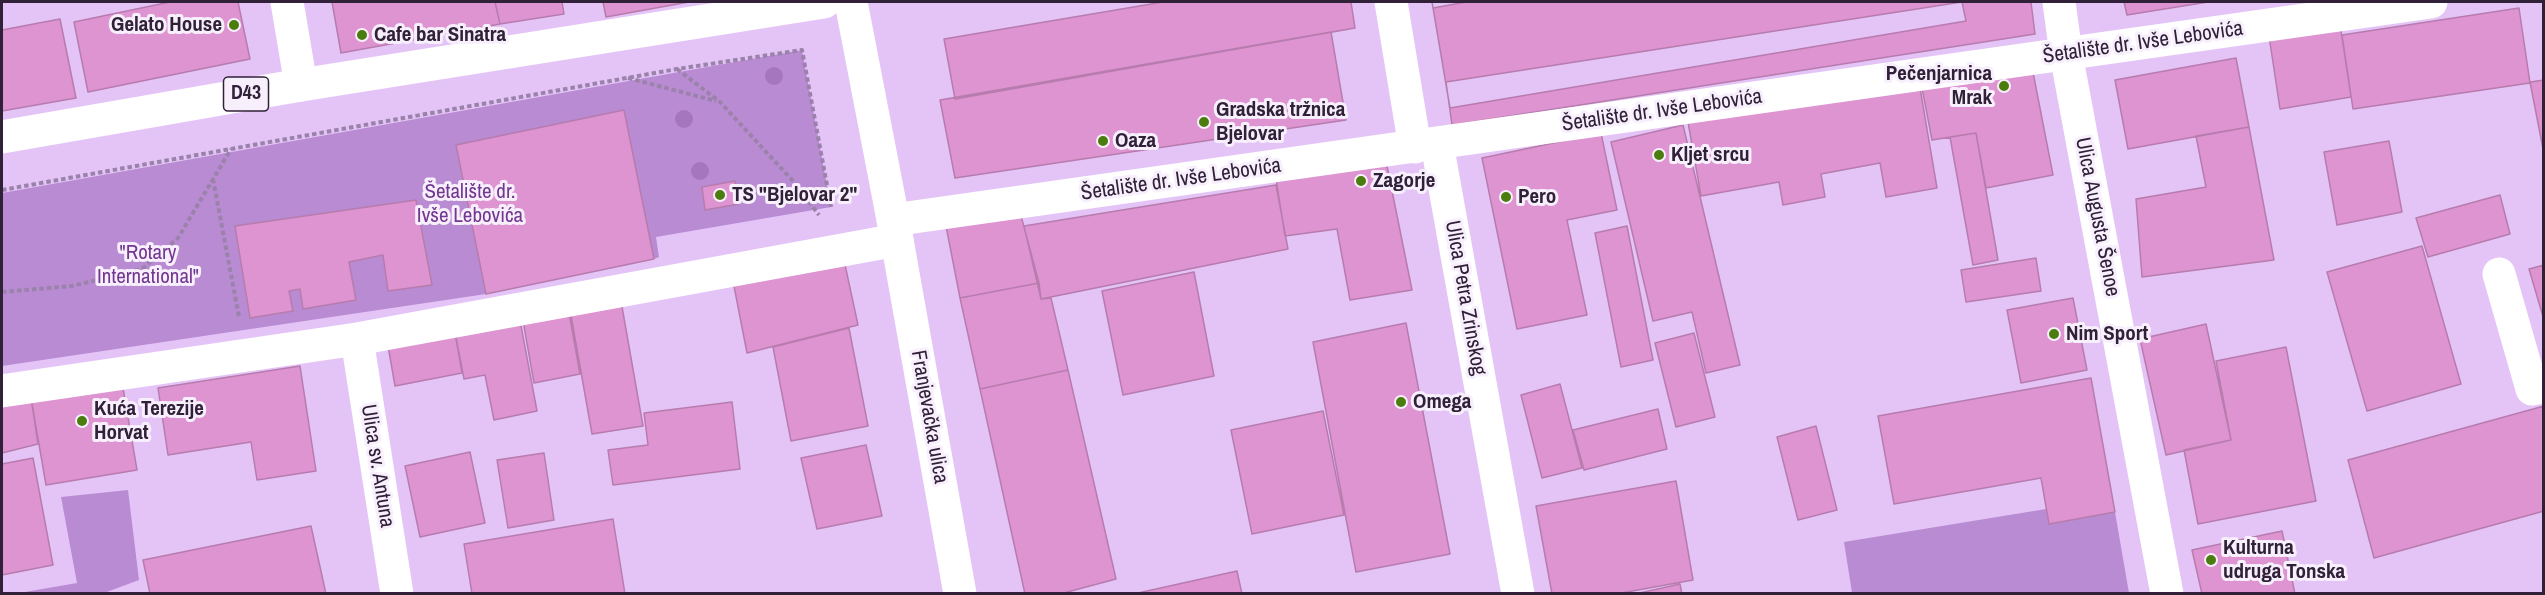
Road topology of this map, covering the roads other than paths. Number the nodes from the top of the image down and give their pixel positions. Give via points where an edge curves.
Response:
1 (286, 2) edge
2 (824, 2) edge
3 (851, 2) edge
4 (1390, 2) edge
5 (2059, 2) edge
6 (2432, 2) edge
7 (2066, 54) junction
8 (301, 85) junction
9 (2, 137) edge
10 (1426, 145) junction
11 (895, 230) junction
12 (2499, 274) dead end
13 (357, 339) junction
14 (2544, 387) edge
15 (2, 391) edge
16 (397, 594) edge
17 (960, 594) edge
18 (1518, 594) edge
19 (2167, 594) edge

1 - 8 street
2 - 8 street, D43
3 - 11 street, Franjevačka ulica
4 - 10 street, Ulica Petra Zrinskog
5 - 7 street, Ulica Augusta Šenoe
6 - 7 street, Šetalište dr. Ivše Lebovića
7 - 10 street, Šetalište dr. Ivše Lebovića
7 - 19 street, Ulica Augusta Šenoe
8 - 9 street, D43
10 - 11 street, Šetalište dr. Ivše Lebovića
10 - 18 street, Ulica Petra Zrinskog
11 - 13 street, Šetalište dr. Ivše Lebovića via 843,250
11 - 17 street, Franjevačka ulica
12 - 14 street via 2532,389
13 - 15 street, Šetalište dr. Ivše Lebovića
13 - 16 street, Ulica sv. Antuna

